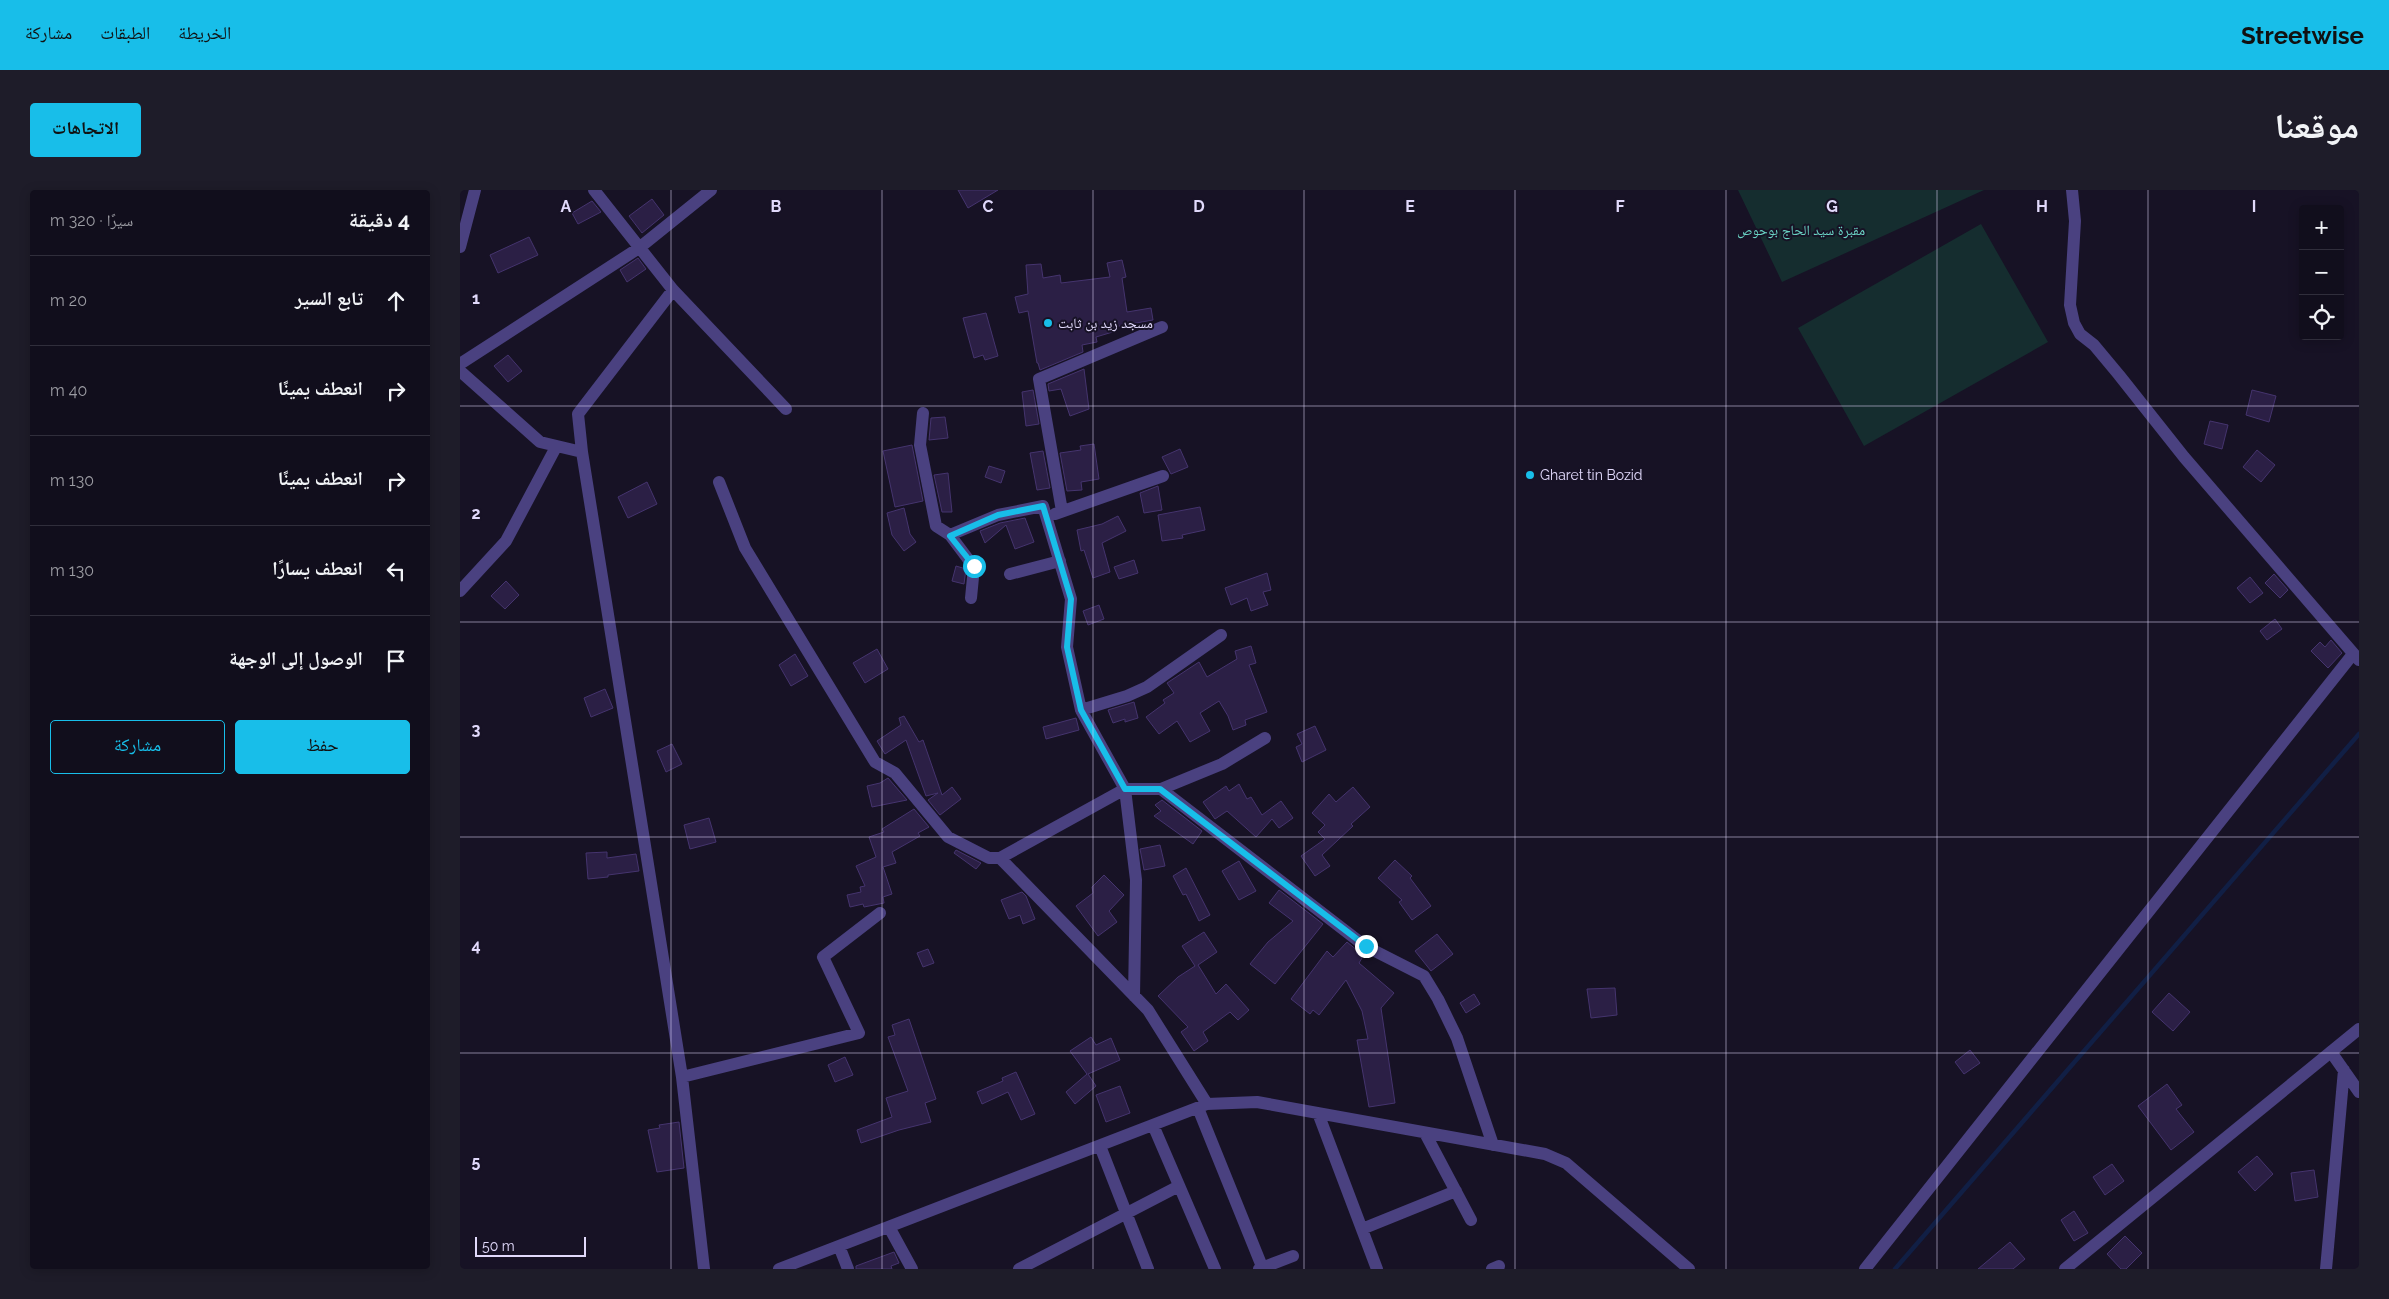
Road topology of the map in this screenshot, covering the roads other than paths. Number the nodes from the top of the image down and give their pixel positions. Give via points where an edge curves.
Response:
1 (475, 190) edge
2 (594, 190) edge
3 (711, 190) edge
4 (2072, 190) edge
5 (460, 247) edge
6 (639, 248) junction
7 (674, 290) junction
8 (1162, 327) dead end
9 (460, 364) edge
10 (460, 371) edge
11 (786, 409) dead end
12 (923, 413) dead end
13 (556, 447) junction
14 (582, 452) junction
15 (1163, 476) dead end
16 (719, 482) dead end
17 (1062, 511) junction
18 (1047, 517) junction
19 (950, 536) junction
20 (1060, 561) junction
21 (1010, 574) dead end
22 (460, 591) edge
23 (971, 598) dead end
24 (1221, 635) dead end
25 (2356, 657) edge
26 (1081, 710) junction
27 (1265, 738) dead end
28 (1125, 789) junction
29 (1160, 789) junction
30 (1000, 858) junction
31 (880, 913) dead end
32 (1134, 996) junction
33 (2359, 1029) edge
34 (2331, 1052) junction
35 (2344, 1070) junction
36 (682, 1078) junction
37 (2359, 1092) edge
38 (1202, 1106) junction
39 (1318, 1113) junction
40 (1153, 1125) junction
41 (1425, 1133) junction
42 (1493, 1145) junction
43 (1100, 1146) junction
44 (1179, 1186) junction
45 (1456, 1191) junction
46 (1126, 1214) junction
47 (1472, 1220) dead end
48 (889, 1227) junction
49 (1362, 1229) junction
50 (839, 1246) junction
51 (1293, 1256) dead end
52 (704, 1269) edge
53 (778, 1269) edge
54 (848, 1269) edge
55 (912, 1269) edge
56 (1019, 1269) edge
57 (1148, 1269) edge
58 (1214, 1269) edge
59 (1262, 1269) edge
60 (1377, 1269) edge
61 (1689, 1269) edge
62 (1864, 1269) edge
63 (2065, 1269) edge
64 (2326, 1269) edge

1 - 5 street
2 - 6 street
3 - 6 street
4 - 25 street via 2075,221 2070,305 2080,334 2119,374 2184,456
6 - 7 street
6 - 9 street
7 - 11 street
7 - 14 street via 578,414
8 - 17 street via 1039,379
10 - 13 street via 540,442
12 - 19 street via 920,446 926,482 936,526
13 - 14 street
13 - 22 street via 506,541
14 - 36 street
15 - 17 street
16 - 30 street via 745,548 874,762 895,773 948,837 989,858
17 - 18 street
18 - 19 street via 1043,506 998,515
18 - 20 street
19 - 23 street via 974,566
20 - 21 street
20 - 26 street via 1071,599 1067,647
24 - 26 street via 1147,687
25 - 62 street
26 - 28 street
27 - 29 street via 1222,764
28 - 29 street
28 - 30 street
28 - 32 street via 1136,880
29 - 42 street via 1366,946 1424,976 1457,1038
30 - 32 street
31 - 36 street via 823,957 859,1033
32 - 38 street via 1148,1010
33 - 34 street
34 - 35 street
34 - 63 street
35 - 37 street
35 - 64 street
36 - 52 street
38 - 39 street via 1257,1102
38 - 40 street
38 - 59 street
39 - 41 street
39 - 49 street
40 - 43 street
40 - 44 street
41 - 42 street
41 - 45 street
42 - 61 street via 1545,1154 1566,1163
43 - 46 street
43 - 48 street
44 - 46 street
44 - 58 street
45 - 47 street
45 - 49 street
46 - 56 street
46 - 57 street
48 - 50 street
48 - 55 street
49 - 60 street
50 - 53 street
50 - 54 street
51 - 59 street

